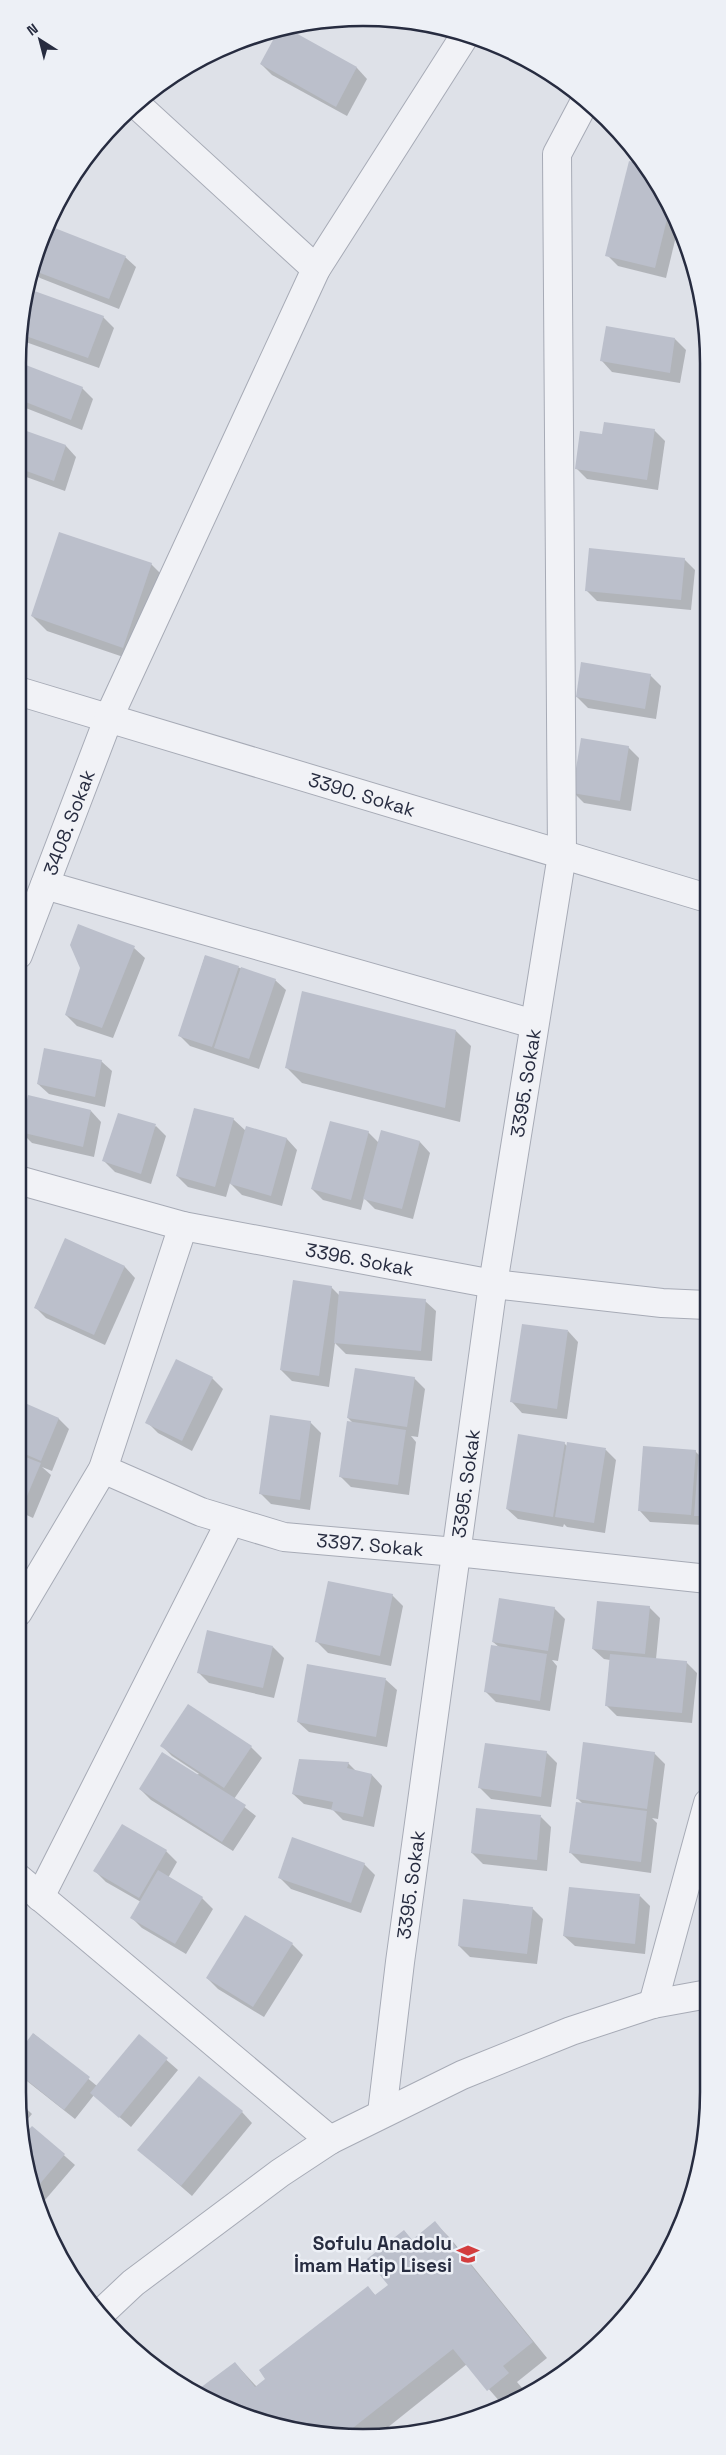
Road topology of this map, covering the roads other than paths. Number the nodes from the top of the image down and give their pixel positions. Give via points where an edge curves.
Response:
1 (461, 41) edge
2 (582, 107) edge
3 (142, 109) edge
4 (316, 269) junction
5 (26, 693) edge
6 (109, 717) junction
7 (562, 855) junction
8 (44, 885) junction
9 (700, 896) edge
10 (26, 933) edge
11 (534, 1024) junction
12 (26, 1182) edge
13 (183, 1226) junction
14 (493, 1284) junction
15 (700, 1304) edge
16 (103, 1469) junction
17 (230, 1522) junction
18 (456, 1552) junction
19 (700, 1578) edge
20 (26, 1599) edge
21 (700, 1832) edge
22 (26, 1885) edge
23 (40, 1896) junction
24 (700, 1995) edge
25 (653, 2004) junction
26 (382, 2113) junction
27 (330, 2140) junction
28 (106, 2309) edge

1 - 4 street, 3408. Sokak
2 - 7 street, 3395. Sokak via 557,154
3 - 4 street
4 - 6 street, 3408. Sokak
5 - 6 street, 3390. Sokak
6 - 7 street, 3390. Sokak
6 - 8 street, 3408. Sokak
7 - 9 street, 3390. Sokak
7 - 11 street, 3395. Sokak
8 - 10 street, 3408. Sokak
8 - 11 street
11 - 14 street, 3395. Sokak
12 - 13 street, 3396. Sokak
13 - 14 street, 3396. Sokak
13 - 16 street
14 - 15 street, 3396. Sokak via 662,1303
14 - 18 street, 3395. Sokak
16 - 17 street, 3397. Sokak
16 - 20 street
17 - 18 street, 3397. Sokak via 284,1537
17 - 23 street
18 - 19 street, 3397. Sokak
18 - 26 street, 3395. Sokak
21 - 25 street
22 - 23 street
23 - 27 street
24 - 25 street
25 - 26 street via 520,2051
26 - 27 street
27 - 28 street via 147,2272

